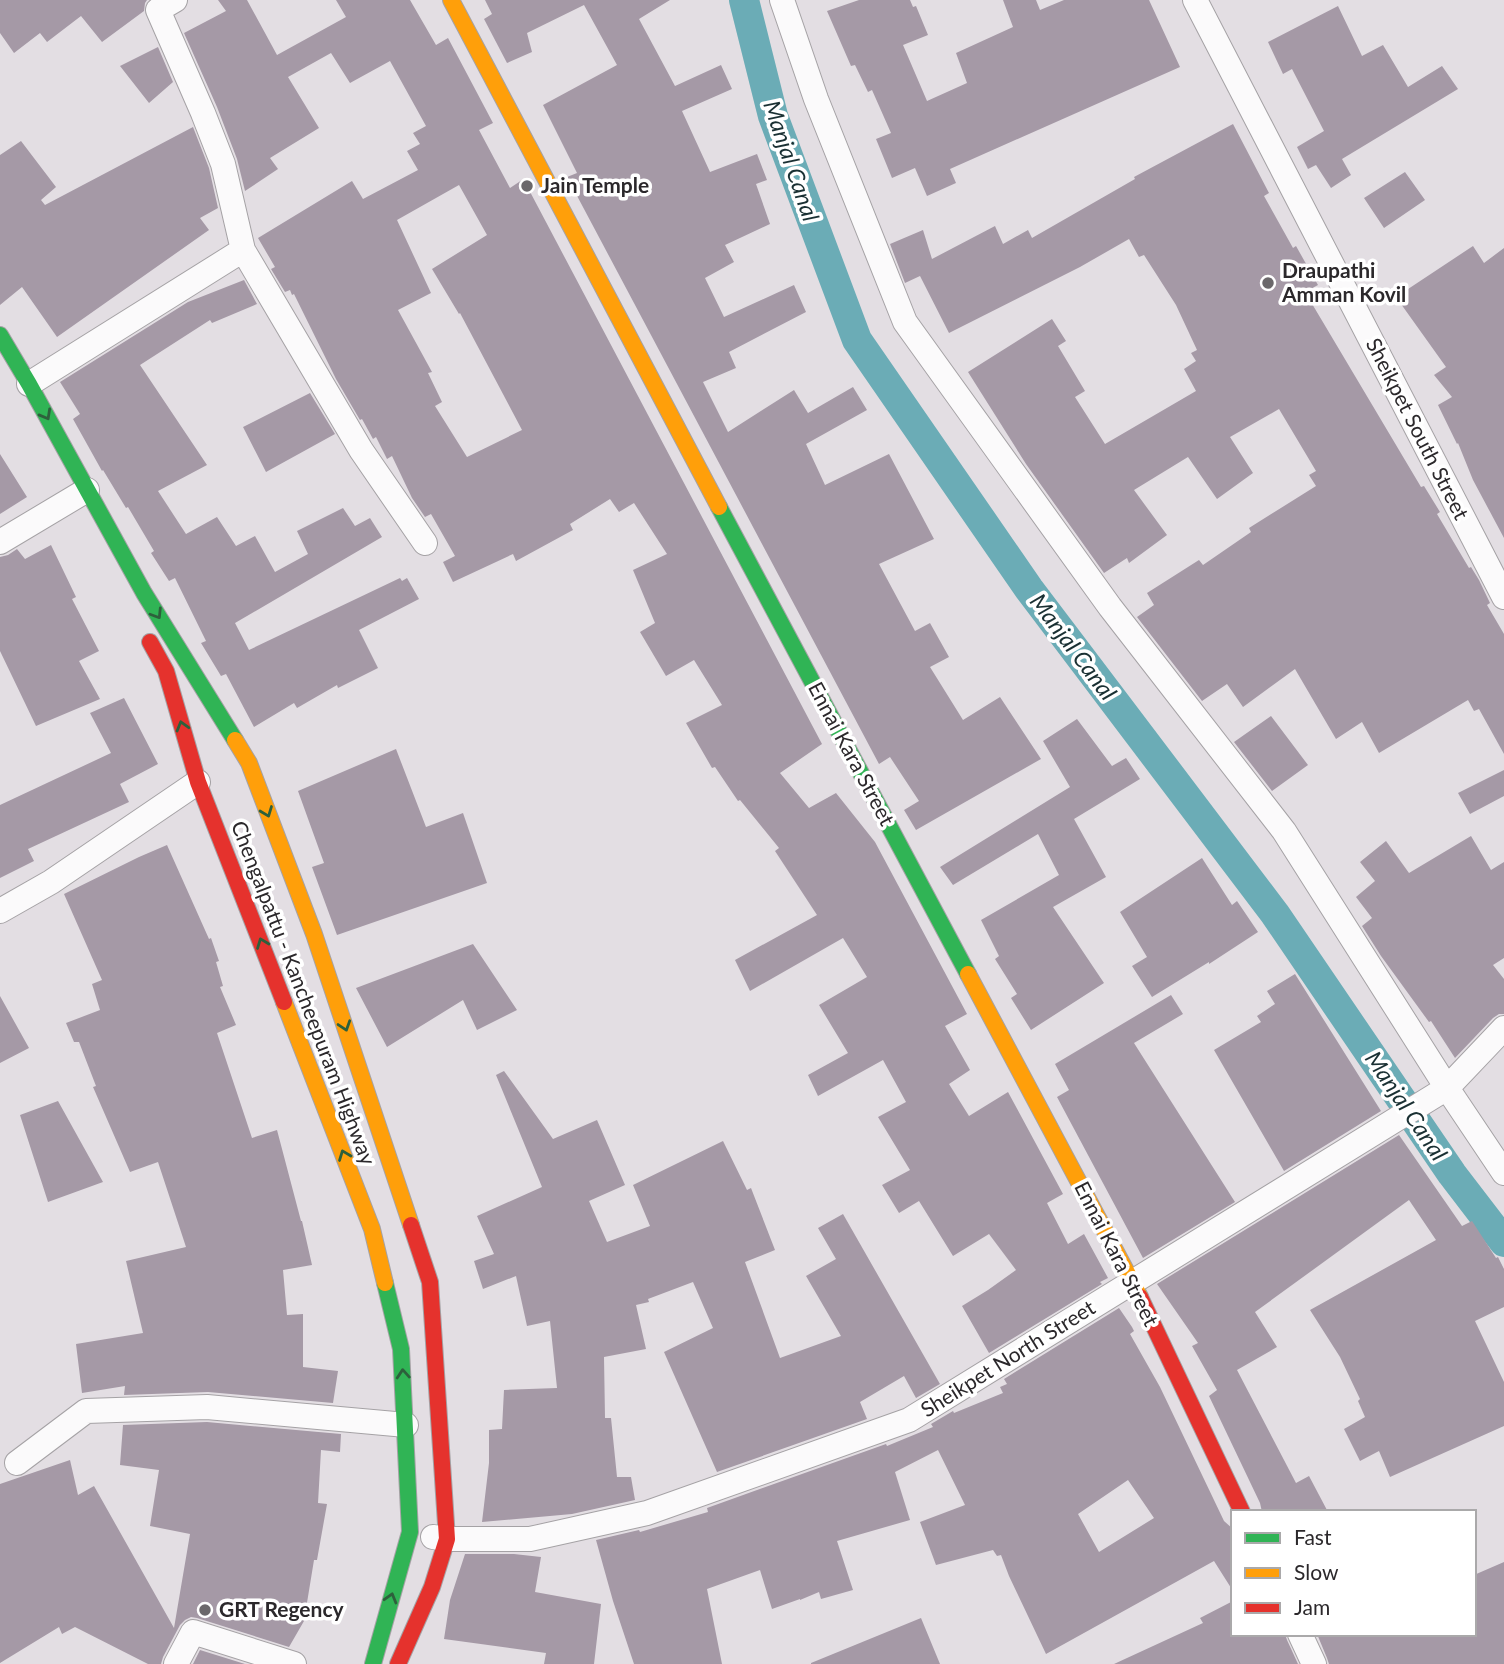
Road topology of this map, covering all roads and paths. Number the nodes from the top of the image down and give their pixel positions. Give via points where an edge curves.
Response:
1 (175, 0) edge
2 (451, 0) edge
3 (782, 0) edge
4 (1195, 0) edge
5 (243, 250) junction
6 (0, 335) edge
7 (29, 384) junction
8 (74, 497) junction
9 (0, 542) edge
10 (425, 543) dead end
11 (1504, 597) edge
12 (140, 625) dead end
13 (198, 782) junction
14 (0, 911) edge
15 (1504, 1028) edge
16 (1445, 1088) junction
17 (1504, 1173) edge
18 (1133, 1282) junction
19 (406, 1424) junction
20 (17, 1463) dead end
21 (1241, 1510) edge
22 (410, 1532) junction
23 (447, 1539) junction
24 (1301, 1636) edge
25 (176, 1664) edge
26 (294, 1664) edge
27 (373, 1664) edge
28 (398, 1664) edge
29 (1314, 1664) edge

1 - 5 street via 158,10 223,164
2 - 18 main road, Ennai Kara Street
3 - 16 street via 816,99 905,322 1110,607 1284,831
4 - 11 street, Sheikpet South Street
5 - 7 street
5 - 10 street via 361,450
6 - 7 main road
7 -> 8 main road
8 - 9 street
8 -> 23 main road via 144,593 249,763 314,934 430,1282
13 -> 12 main road, Chengalpattu - Kancheepuram Highway via 166,671
13 - 14 street via 51,882
19 -> 13 main road, Chengalpattu - Kancheepuram Highway via 401,1349 372,1229
15 - 16 street, Sheikpet North Street
16 - 17 street
16 - 18 street, Sheikpet North Street
18 - 21 main road, Ennai Kara Street
18 - 23 street, Sheikpet North Street via 909,1420 648,1513 530,1539
19 - 20 street via 207,1407 86,1411
19 - 22 main road, Chengalpattu - Kancheepuram Highway
22 - 23 street, Sheikpet North Street
27 -> 22 main road, Chengalpattu - Kancheepuram Highway
23 - 28 main road via 432,1587
24 - 29 street
25 - 26 street via 193,1632

